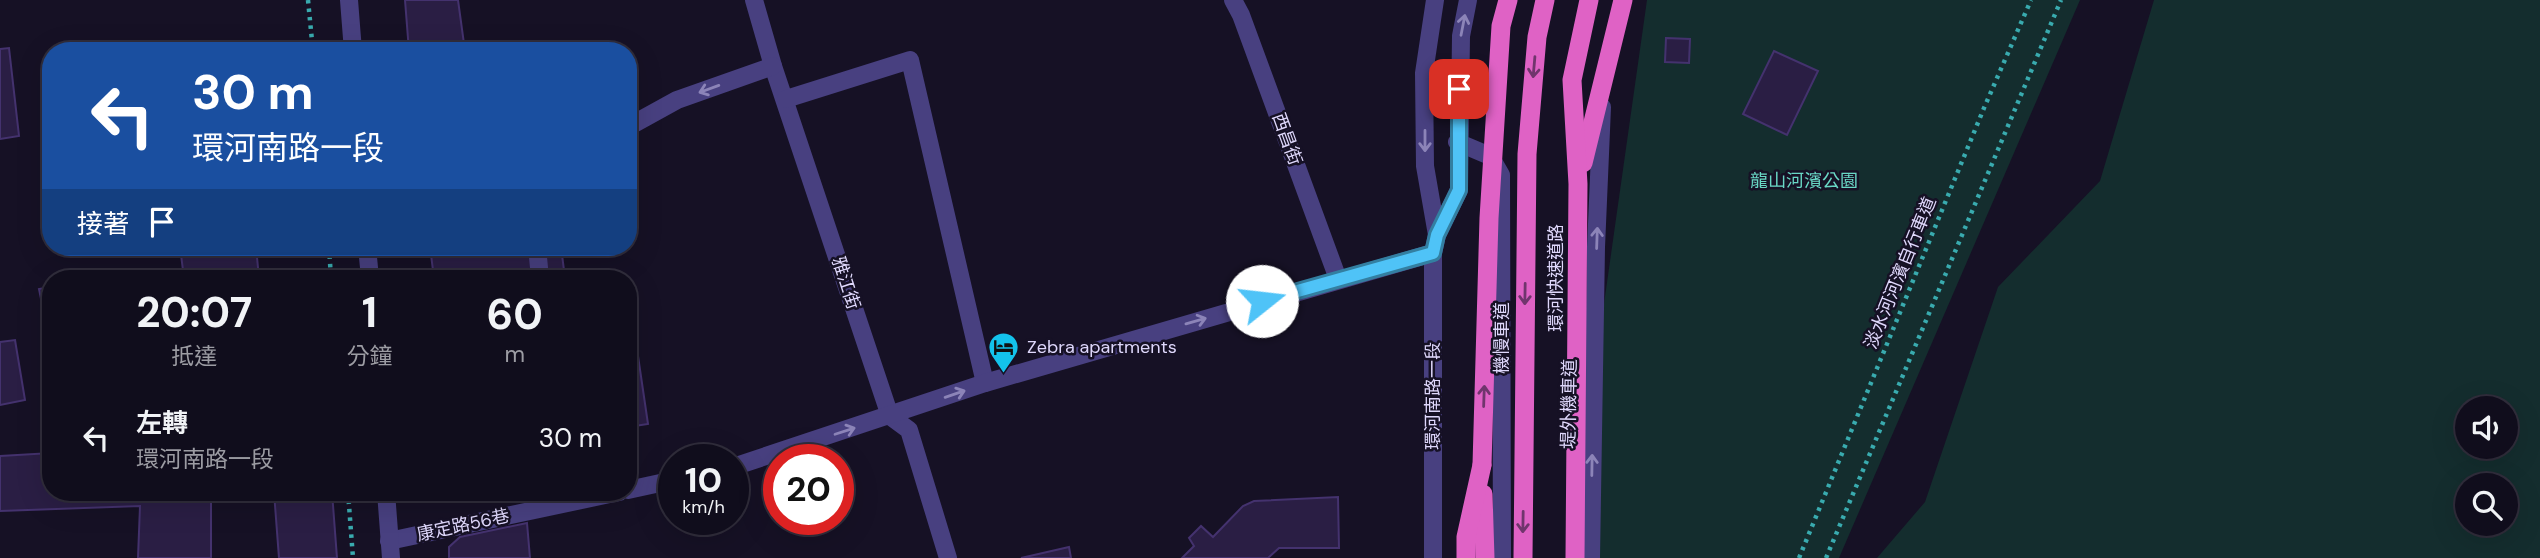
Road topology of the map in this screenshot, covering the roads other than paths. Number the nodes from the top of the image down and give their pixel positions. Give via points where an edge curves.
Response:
1 (349, 0) edge
2 (754, 0) edge
3 (1233, 0) edge
4 (1435, 0) edge
5 (1468, 0) edge
6 (1508, 0) edge
7 (1545, 0) edge
8 (1591, 0) edge
9 (1617, 0) edge
10 (1623, 0) edge
11 (352, 42) edge
12 (773, 66) junction
13 (786, 99) junction
14 (637, 122) edge
15 (1457, 142) junction
16 (1578, 184) junction
17 (1435, 244) junction
18 (1338, 279) junction
19 (985, 383) junction
20 (890, 416) junction
21 (749, 462) edge
22 (1482, 465) junction
23 (658, 483) edge
24 (637, 488) edge
25 (387, 501) edge
26 (583, 501) edge
27 (390, 550) edge
28 (948, 558) edge
29 (1433, 558) edge
30 (1466, 558) edge
31 (1485, 558) edge
32 (1503, 558) edge
33 (1523, 558) edge
34 (1567, 558) edge
35 (1575, 558) edge
36 (1591, 558) edge

1 - 11 street
2 - 12 street, 雅江街
3 - 18 street, 西昌街
4 -> 17 street, 環河南路一段 via 1424,73 1425,152
15 -> 5 street, 環河南路一段 via 1461,36
22 -> 6 highway, bridge via 1489,218 1501,26
7 -> 33 highway, 環河快速道路 via 1537,37 1527,154
8 - 16 highway, 環河快速道路, bridge via 1572,80
8 - 34 street, 堤外機車道 via 1580,79 1572,244
36 -> 9 street, 堤外機車道 via 1603,88
10 - 16 highway, bridge
12 - 13 street, 雅江街
12 -> 14 street via 677,100
13 - 19 street via 910,60
13 - 20 street, 雅江街
15 - 17 street, 環河南路一段 via 1459,190
15 - 32 street, 機慢車道 via 1490,156 1502,175
16 - 35 highway, 環河快速道路, bridge
17 - 18 street
17 - 29 street, 環河南路一段
19 -> 18 street
20 -> 19 street
21 -> 20 street
20 - 28 street, 雅江街 via 909,430
22 - 30 highway via 1466,537
22 - 31 highway
23 - 24 street
25 - 27 street
26 - 27 street, 康定路56巷

